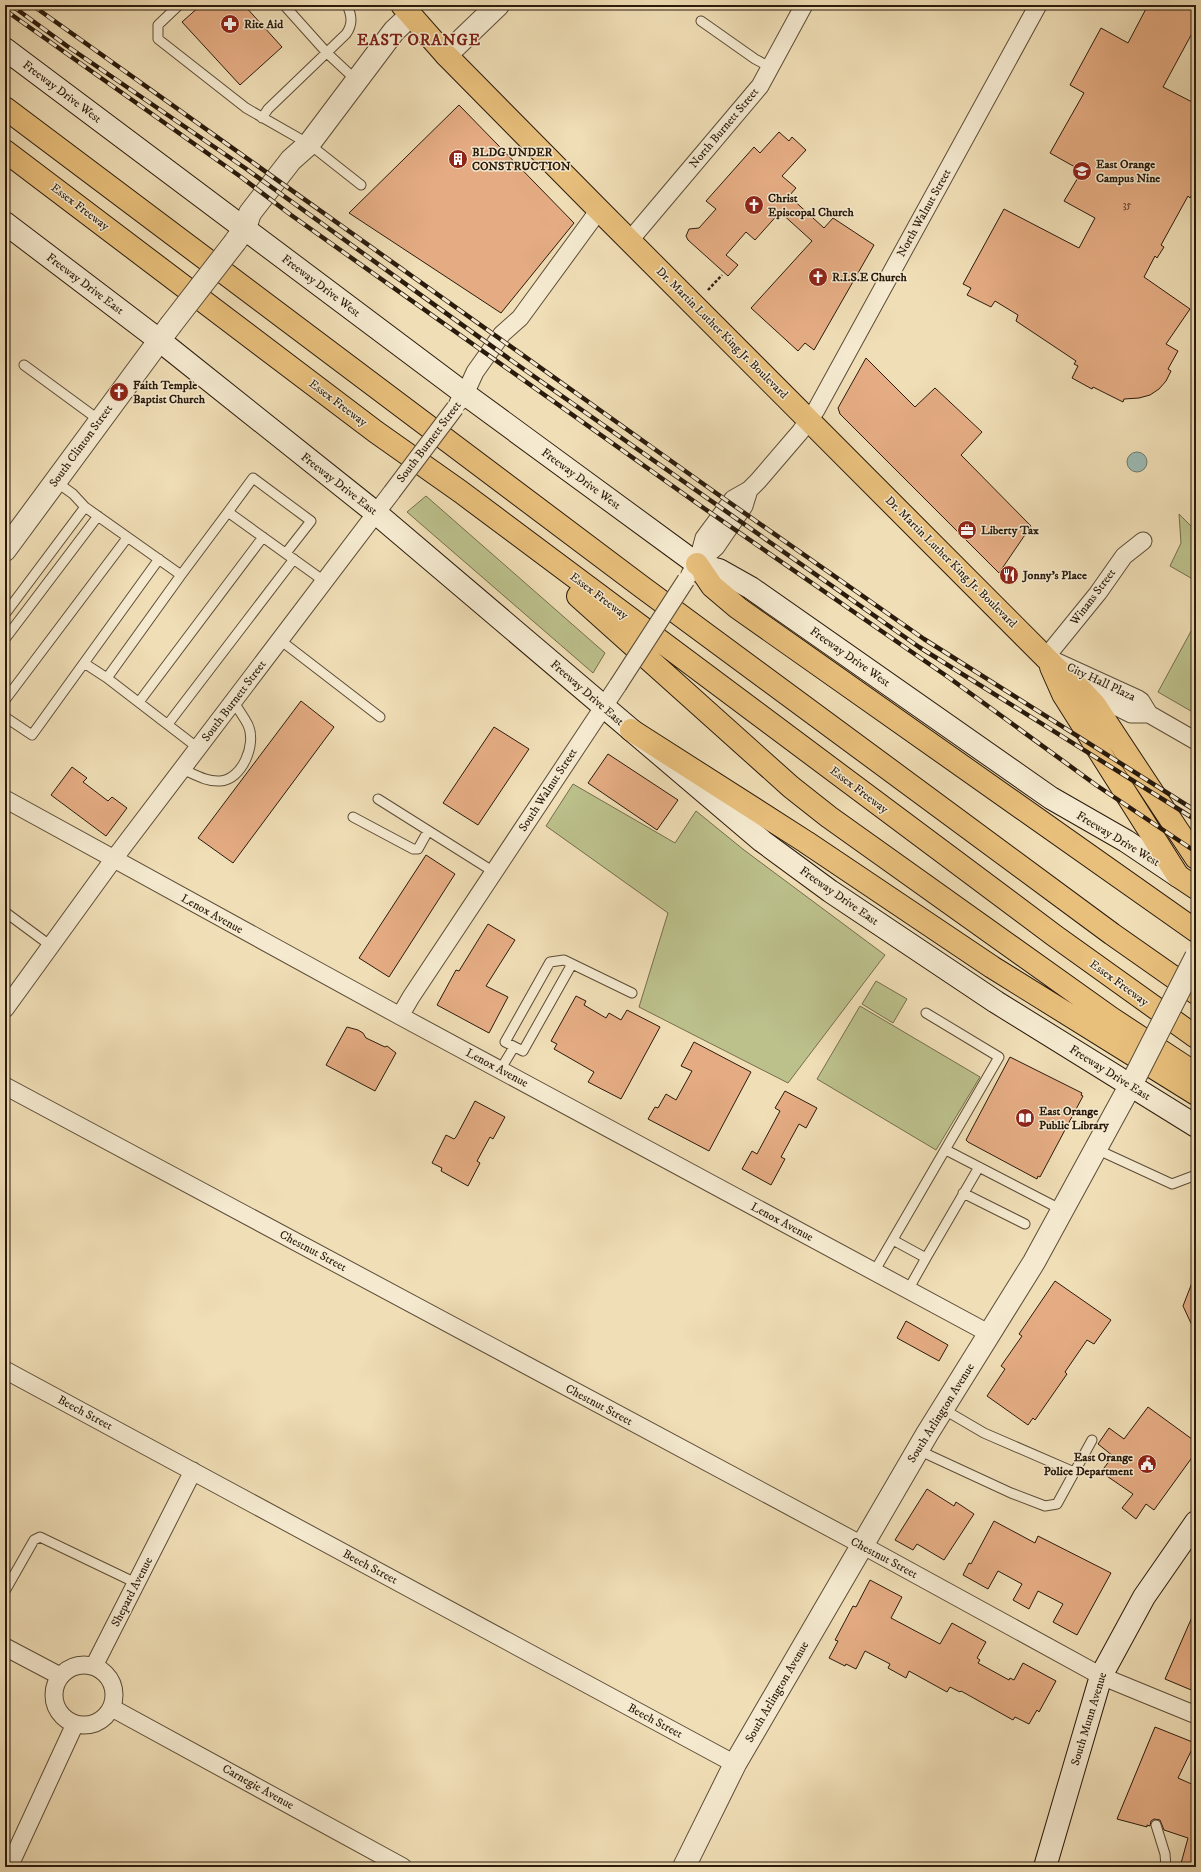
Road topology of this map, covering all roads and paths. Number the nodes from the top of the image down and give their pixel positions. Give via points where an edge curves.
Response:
1 (178, 5) edge
2 (284, 5) edge
3 (347, 5) edge
4 (498, 5) edge
5 (804, 5) edge
6 (1038, 5) edge
7 (406, 10) edge
8 (701, 21) dead end
9 (5, 49) edge
10 (327, 53) junction
11 (446, 55) junction
12 (770, 67) junction
13 (357, 81) junction
14 (5, 108) edge
15 (262, 118) junction
16 (309, 144) junction
17 (5, 151) edge
18 (361, 185) dead end
19 (600, 210) junction
20 (5, 223) edge
21 (240, 235) junction
22 (630, 240) junction
23 (722, 275) dead end
24 (708, 290) dead end
25 (165, 333) junction
26 (24, 365) dead end
27 (460, 401) junction
28 (99, 420) junction
29 (809, 420) junction
30 (55, 481) junction
31 (461, 492) junction
32 (86, 507) junction
33 (228, 512) junction
34 (376, 513) junction
35 (98, 516) junction
36 (263, 537) junction
37 (127, 538) junction
38 (1143, 541) dead end
39 (5, 550) edge
40 (286, 554) junction
41 (159, 559) junction
42 (294, 559) junction
43 (691, 572) junction
44 (181, 575) junction
45 (324, 581) junction
46 (5, 614) edge
47 (5, 640) edge
48 (280, 640) junction
49 (1046, 657) junction
50 (84, 663) junction
51 (108, 678) junction
52 (1080, 688) junction
53 (5, 700) edge
54 (139, 702) junction
55 (233, 702) junction
56 (603, 706) junction
57 (1150, 714) junction
58 (5, 717) edge
59 (380, 718) dead end
60 (168, 724) junction
61 (631, 730) junction
62 (1196, 741) edge
63 (198, 748) junction
64 (182, 769) junction
65 (5, 799) edge
66 (378, 799) dead end
67 (353, 817) dead end
68 (428, 831) junction
69 (1196, 858) edge
70 (113, 860) junction
71 (494, 872) junction
72 (1178, 876) junction
73 (1196, 888) edge
74 (5, 912) edge
75 (1196, 931) edge
76 (51, 946) junction
77 (1196, 957) edge
78 (572, 964) junction
79 (632, 993) dead end
80 (1196, 993) edge
81 (5, 1009) edge
82 (926, 1014) dead end
83 (400, 1016) junction
84 (1196, 1037) edge
85 (514, 1047) junction
86 (500, 1070) junction
87 (1196, 1074) edge
88 (1133, 1080) junction
89 (5, 1086) edge
90 (1196, 1094) edge
91 (1196, 1126) edge
92 (1096, 1149) junction
93 (946, 1150) junction
94 (979, 1167) junction
95 (1196, 1175) edge
96 (963, 1193) junction
97 (1063, 1210) junction
98 (1025, 1224) dead end
99 (893, 1240) junction
100 (926, 1258) junction
101 (874, 1272) junction
102 (908, 1290) junction
103 (990, 1334) junction
104 (5, 1370) edge
105 (942, 1409) junction
106 (1092, 1440) dead end
107 (918, 1450) junction
108 (193, 1471) junction
109 (1074, 1472) junction
110 (1196, 1522) edge
111 (862, 1545) junction
112 (136, 1583) junction
113 (5, 1591) edge
114 (5, 1647) edge
115 (94, 1666) junction
116 (60, 1676) junction
117 (1101, 1676) junction
118 (112, 1708) junction
119 (1196, 1715) edge
120 (75, 1724) junction
121 (735, 1764) junction
122 (1156, 1825) dead end
123 (400, 1866) edge
124 (9, 1867) edge
125 (684, 1867) edge
126 (1045, 1867) edge
127 (1166, 1867) edge

1 - 15 lane via 158,25 158,39 240,104
2 - 10 lane
3 - 10 lane via 352,17 351,28
4 - 11 main road
5 - 12 street, North Burnett Street
6 - 29 street, North Walnut Street
7 - 11 main road, Dr. Martin Luther King Jr. Boulevard
7 - 13 main road, South Clinton Street via 394,31
8 - 12 lane
9 - 21 main road, Freeway Drive West
10 - 13 lane
10 - 15 lane via 268,108
11 - 19 main road, Dr. Martin Luther King Jr. Boulevard
12 - 22 street, North Burnett Street via 760,86
13 - 16 main road, South Clinton Street
14 - 80 main road via 667,606
15 - 16 lane
16 - 18 lane
16 - 21 main road, South Clinton Street via 291,160 250,213
17 - 31 main road, Essex Freeway via 369,427
19 - 22 main road, Dr. Martin Luther King Jr. Boulevard
19 - 27 street, South Burnett Street via 520,318 502,334 475,372
20 - 25 main road, Freeway Drive East
21 - 25 main road, South Clinton Street, bridge
21 - 27 main road, Freeway Drive West
22 - 29 main road, Dr. Martin Luther King Jr. Boulevard
23 - 24 path
25 - 28 main road, South Clinton Street
25 - 34 main road, Freeway Drive East
26 - 28 lane
27 - 34 street, South Burnett Street, bridge
27 - 43 main road, Freeway Drive West
28 - 30 main road, South Clinton Street
29 - 43 street, South Walnut Street via 749,490 733,499 704,538
29 - 49 main road, Dr. Martin Luther King Jr. Boulevard
30 - 32 lane
30 - 39 main road, South Clinton Street
31 - 84 main road, Essex Freeway via 1061,941
31 - 87 main road via 791,787 829,817 1111,1018
32 - 35 lane
32 - 46 lane
33 - 36 lane
33 - 40 lane via 253,478 311,521
33 - 44 lane
34 - 45 street, South Burnett Street
34 - 56 main road, Freeway Drive East
35 - 37 lane
35 - 47 lane
36 - 40 lane
36 - 54 lane
37 - 41 lane
37 - 53 lane
38 - 49 street, Winans Street via 1124,556 1098,593
40 - 42 lane
41 - 44 lane
41 - 50 lane
42 - 45 lane
42 - 60 lane
43 - 56 street, South Walnut Street, bridge
43 - 72 main road, Freeway Drive West via 719,570 751,588 1050,798 1126,841
43 - 75 main road via 738,608
44 - 51 lane
45 - 48 street, South Burnett Street
48 - 55 street, South Burnett Street
48 - 59 lane
49 - 52 main road, Dr. Martin Luther King Jr. Boulevard
49 - 57 street, City Hall Plaza via 1141,701
49 - 72 main road, Dr. Martin Luther King Jr. Boulevard via 1063,694
50 - 51 lane
50 - 58 lane via 32,735
51 - 54 lane
52 - 57 street, City Hall Plaza via 1131,714
52 - 69 main road, Dr. Martin Luther King Jr. Boulevard via 1095,705
54 - 60 lane
55 - 63 street, South Burnett Street
55 - 64 lane via 249,726 249,754 240,770 221,781 208,780
56 - 61 main road, Freeway Drive East
56 - 71 street, South Walnut Street
57 - 62 street, City Hall Plaza
60 - 63 lane
61 - 88 main road, Freeway Drive East via 740,823 830,891 1014,1014
61 - 90 main road via 811,845 998,971
63 - 64 street, South Burnett Street
64 - 70 street, South Burnett Street
65 - 70 street, Lenox Avenue
66 - 68 lane
67 - 68 lane via 413,849 421,846
68 - 71 lane
70 - 76 street, South Burnett Street
70 - 83 street, Lenox Avenue
71 - 83 street, South Walnut Street
72 - 73 main road, Dr. Martin Luther King Jr. Boulevard
74 - 76 lane
76 - 81 street, South Burnett Street
77 - 88 main road, South Arlington Avenue, bridge
78 - 79 lane
78 - 85 lane via 523,1052
78 - 85 lane via 564,960 550,962 505,1042
82 - 93 lane via 999,1057
83 - 86 street, Lenox Avenue
85 - 86 lane
86 - 101 street, Lenox Avenue
88 - 91 main road, Freeway Drive East
88 - 92 main road, South Arlington Avenue
89 - 111 street, Chestnut Street
92 - 95 lane via 1172,1184
92 - 97 main road, South Arlington Avenue
93 - 94 lane
93 - 99 lane
94 - 96 lane
94 - 97 lane
96 - 98 lane
96 - 100 lane
97 - 103 main road, South Arlington Avenue
99 - 100 lane
99 - 101 lane
100 - 102 lane
101 - 102 street, Lenox Avenue
102 - 103 street, Lenox Avenue
103 - 105 main road, South Arlington Avenue
104 - 108 street, Beech Street
105 - 107 main road, South Arlington Avenue
105 - 109 lane via 984,1433
106 - 109 lane
107 - 109 lane via 1045,1506 1057,1504
107 - 111 main road, South Arlington Avenue
108 - 112 street, Shepard Avenue
108 - 121 street, Beech Street
110 - 117 main road, South Munn Avenue via 1144,1597
111 - 117 street, Chestnut Street
111 - 121 main road, South Arlington Avenue
112 - 113 lane via 40,1537 34,1540
112 - 115 street, Shepard Avenue
114 - 116 street
115 - 116 street via 81,1665 69,1669
115 - 118 street via 109,1677 113,1686 115,1695
116 - 120 street via 55,1686 55,1704 66,1720
117 - 119 street, Chestnut Street
117 - 126 main road, South Munn Avenue
118 - 120 street via 105,1718 97,1723 84,1726
118 - 123 street, Carnegie Avenue
120 - 124 street
121 - 125 main road, South Arlington Avenue
122 - 127 lane via 1165,1854

